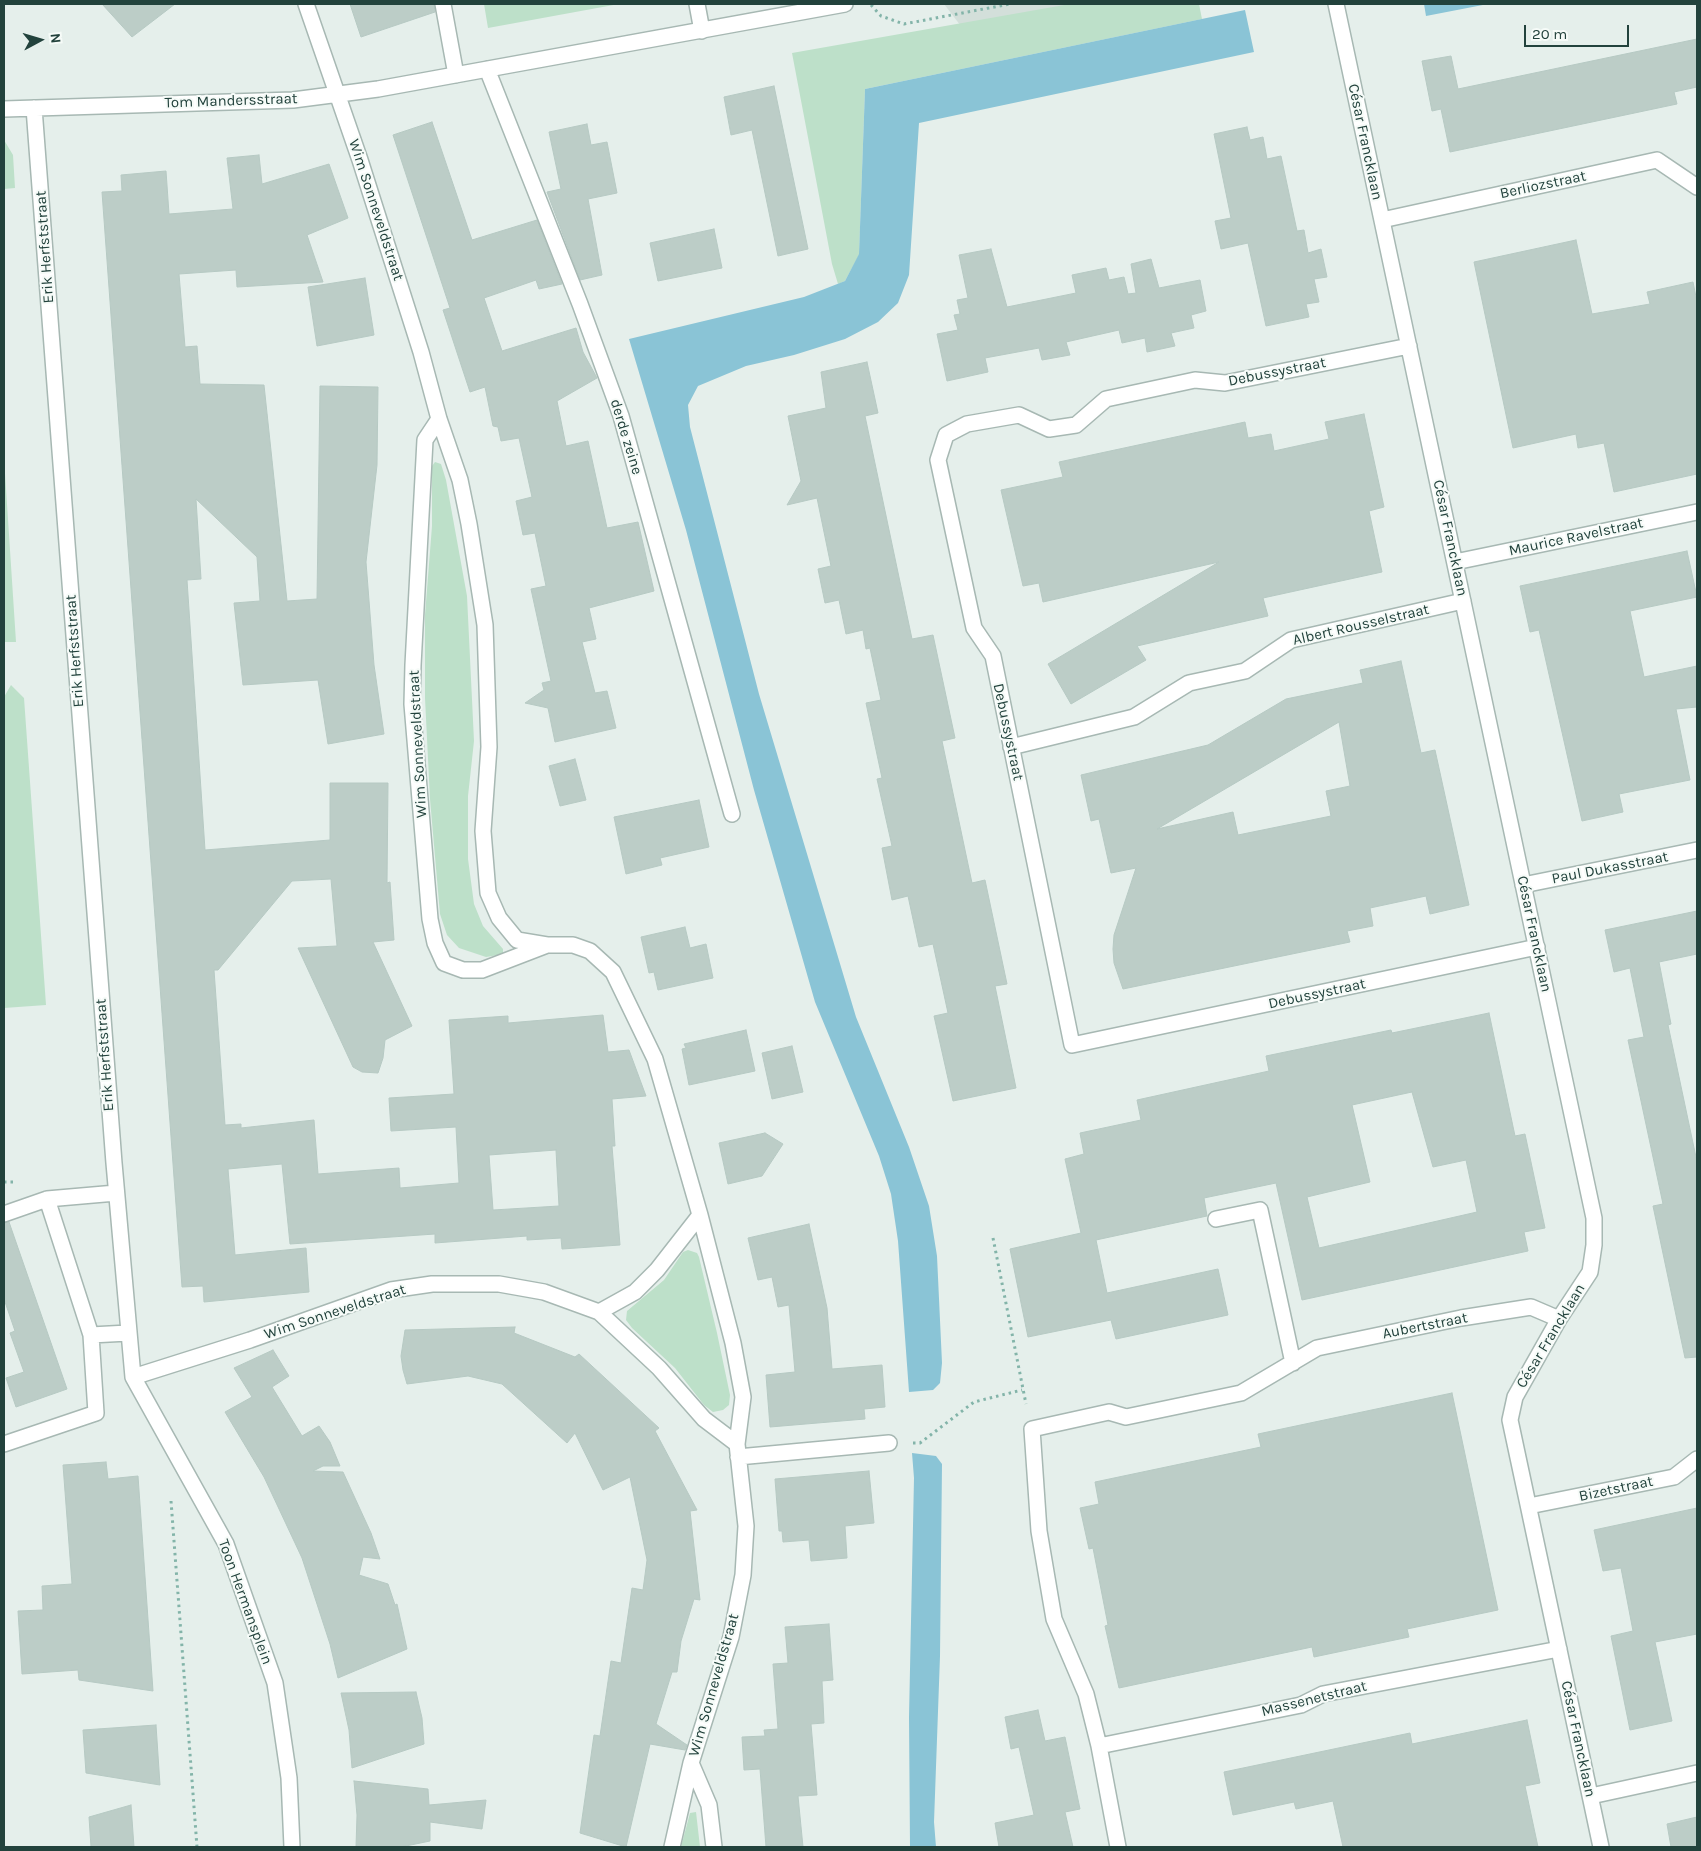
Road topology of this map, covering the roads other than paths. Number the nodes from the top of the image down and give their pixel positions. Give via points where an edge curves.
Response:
1 (306, 4) edge
2 (443, 4) edge
3 (697, 4) edge
4 (845, 4) edge
5 (1336, 4) edge
6 (702, 31) junction
7 (487, 70) junction
8 (456, 75) junction
9 (337, 95) junction
10 (34, 108) junction
11 (4, 109) edge
12 (1697, 187) edge
13 (1382, 220) junction
14 (1409, 346) junction
15 (439, 419) junction
16 (1697, 512) edge
17 (1455, 562) junction
18 (1463, 602) junction
19 (1012, 747) junction
20 (732, 814) dead end
21 (1697, 850) edge
22 (1524, 886) junction
23 (546, 945) junction
24 (1537, 947) junction
25 (116, 1194) junction
26 (46, 1199) junction
27 (4, 1214) edge
28 (700, 1215) junction
29 (1216, 1220) dead end
30 (599, 1312) junction
31 (1558, 1319) junction
32 (128, 1333) junction
33 (91, 1335) junction
34 (1293, 1363) junction
35 (132, 1377) junction
36 (889, 1443) road end
37 (4, 1444) edge
38 (737, 1451) junction
39 (1697, 1459) edge
40 (1529, 1506) junction
41 (1559, 1649) junction
42 (1100, 1746) junction
43 (691, 1763) junction
44 (1697, 1773) edge
45 (1590, 1796) junction
46 (292, 1847) edge
47 (672, 1847) edge
48 (714, 1847) edge
49 (1118, 1847) edge
50 (1602, 1847) edge

1 - 9 street, Wim Sonneveldstraat
2 - 8 street
3 - 6 street
4 - 6 street, Tom Mandersstraat
5 - 13 street, César Francklaan
6 - 7 street, Tom Mandersstraat
7 - 8 street, Tom Mandersstraat
7 - 20 street, derde zeine via 590,329 621,416
8 - 9 street, Tom Mandersstraat
9 - 10 street, Tom Mandersstraat via 293,100
9 - 15 street, Wim Sonneveldstraat via 421,352
10 - 11 street, Tom Mandersstraat
10 - 25 street, Erik Herfststraat
12 - 13 street, Berliozstraat via 1657,160
13 - 14 street, César Francklaan
14 - 17 street, César Francklaan
14 - 19 street, Debussystraat via 1225,383 1195,380 1106,399 1076,424 1049,429 1019,415 967,424 946,435 938,460 974,628 992,656
15 - 23 street, Wim Sonneveldstraat via 460,480 485,625 490,747 483,831 488,894 499,918 517,940
15 - 23 street, Wim Sonneveldstraat via 425,440 412,704 430,919 435,943 444,962 462,970 482,970
16 - 17 street, Maurice Ravelstraat
17 - 18 street, César Francklaan
18 - 19 street, Albert Rousselstraat via 1290,640 1245,671 1188,684 1134,717
18 - 22 street, César Francklaan
19 - 24 street, Debussystraat via 1072,1045
21 - 22 street, Paul Dukasstraat
22 - 24 street, César Francklaan
23 - 28 street, Wim Sonneveldstraat via 574,945 590,951 613,972 655,1059
24 - 31 street, César Francklaan via 1594,1218 1590,1272
25 - 26 street
25 - 32 street, Erik Herfststraat
26 - 27 street
26 - 33 street
28 - 30 street via 657,1270 635,1292
28 - 38 street, Wim Sonneveldstraat via 733,1343 743,1396
29 - 34 street via 1260,1210
30 - 35 street, Wim Sonneveldstraat via 544,1292 498,1284 432,1284 391,1290
30 - 38 street, Wim Sonneveldstraat via 659,1368
31 - 34 street, Aubertstraat via 1531,1307 1461,1318 1317,1348
31 - 40 street, César Francklaan via 1515,1397 1510,1420
32 - 33 street
32 - 35 street, Erik Herfststraat
33 - 37 street via 96,1413
34 - 42 street, Aubertstraat via 1241,1393 1126,1417 1109,1412 1032,1429 1039,1530 1054,1618 1086,1694
35 - 46 street, Toon Hermansplein via 226,1544 275,1683 289,1778
36 - 38 street
38 - 43 street, Wim Sonneveldstraat via 746,1526 743,1575 731,1637
39 - 40 street, Bizetstraat via 1674,1477
40 - 41 street, César Francklaan
41 - 42 street, Massenetstraat via 1323,1694 1301,1705
41 - 45 street, César Francklaan
42 - 49 street
43 - 47 street, Wim Sonneveldstraat
43 - 48 street, Wim Sonneveldstraat via 709,1805
44 - 45 street
45 - 50 street, César Francklaan

